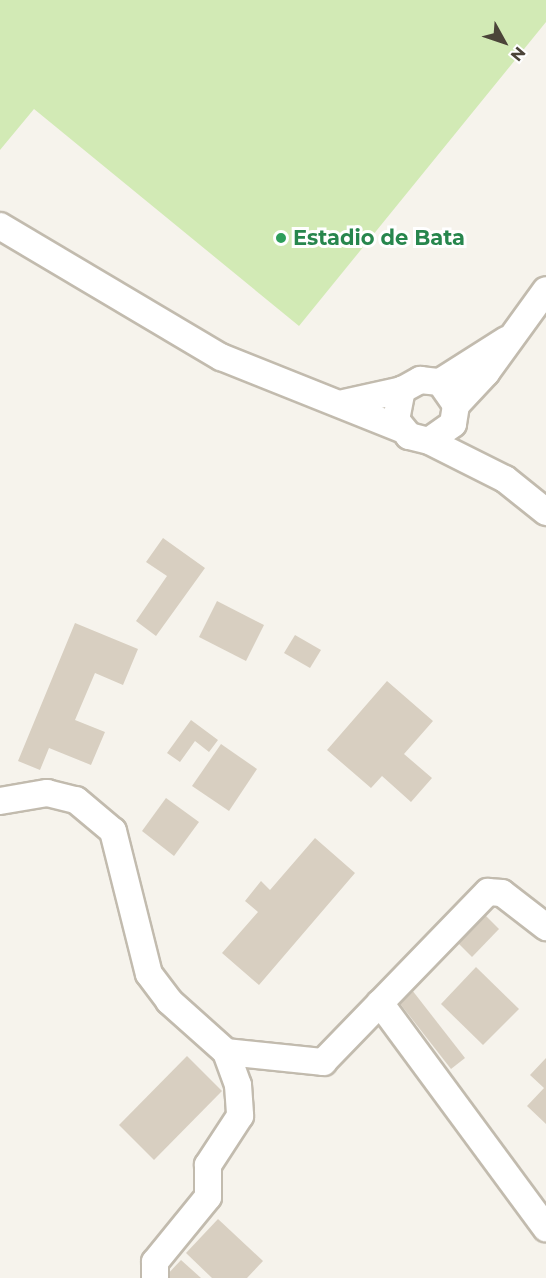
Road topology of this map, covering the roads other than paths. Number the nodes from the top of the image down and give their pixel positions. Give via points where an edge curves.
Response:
1 (0, 226) edge
2 (546, 290) edge
3 (506, 340) junction
4 (440, 382) junction
5 (402, 390) junction
6 (344, 403) junction
7 (456, 410) junction
8 (402, 429) junction
9 (429, 441) junction
10 (505, 479) junction
11 (546, 512) edge
12 (0, 801) edge
13 (546, 927) edge
14 (380, 1003) junction
15 (226, 1052) junction
16 (546, 1228) edge
17 (155, 1278) edge

1 - 6 street via 221,357 273,381
2 - 3 street
3 - 4 street
3 - 7 street
4 - 5 street via 420,380
4 - 7 street
5 - 6 street
5 - 8 street via 395,410
6 - 8 street
7 - 9 street via 448,431
7 - 10 street
8 - 9 street via 419,440
9 - 10 street
10 - 11 street
12 - 15 street via 47,793 76,800 113,831 149,974 169,1000
13 - 14 street via 502,893 488,892
14 - 15 street via 316,1065
14 - 16 street
15 - 17 street via 238,1085 240,1116 208,1166 208,1197 155,1262

